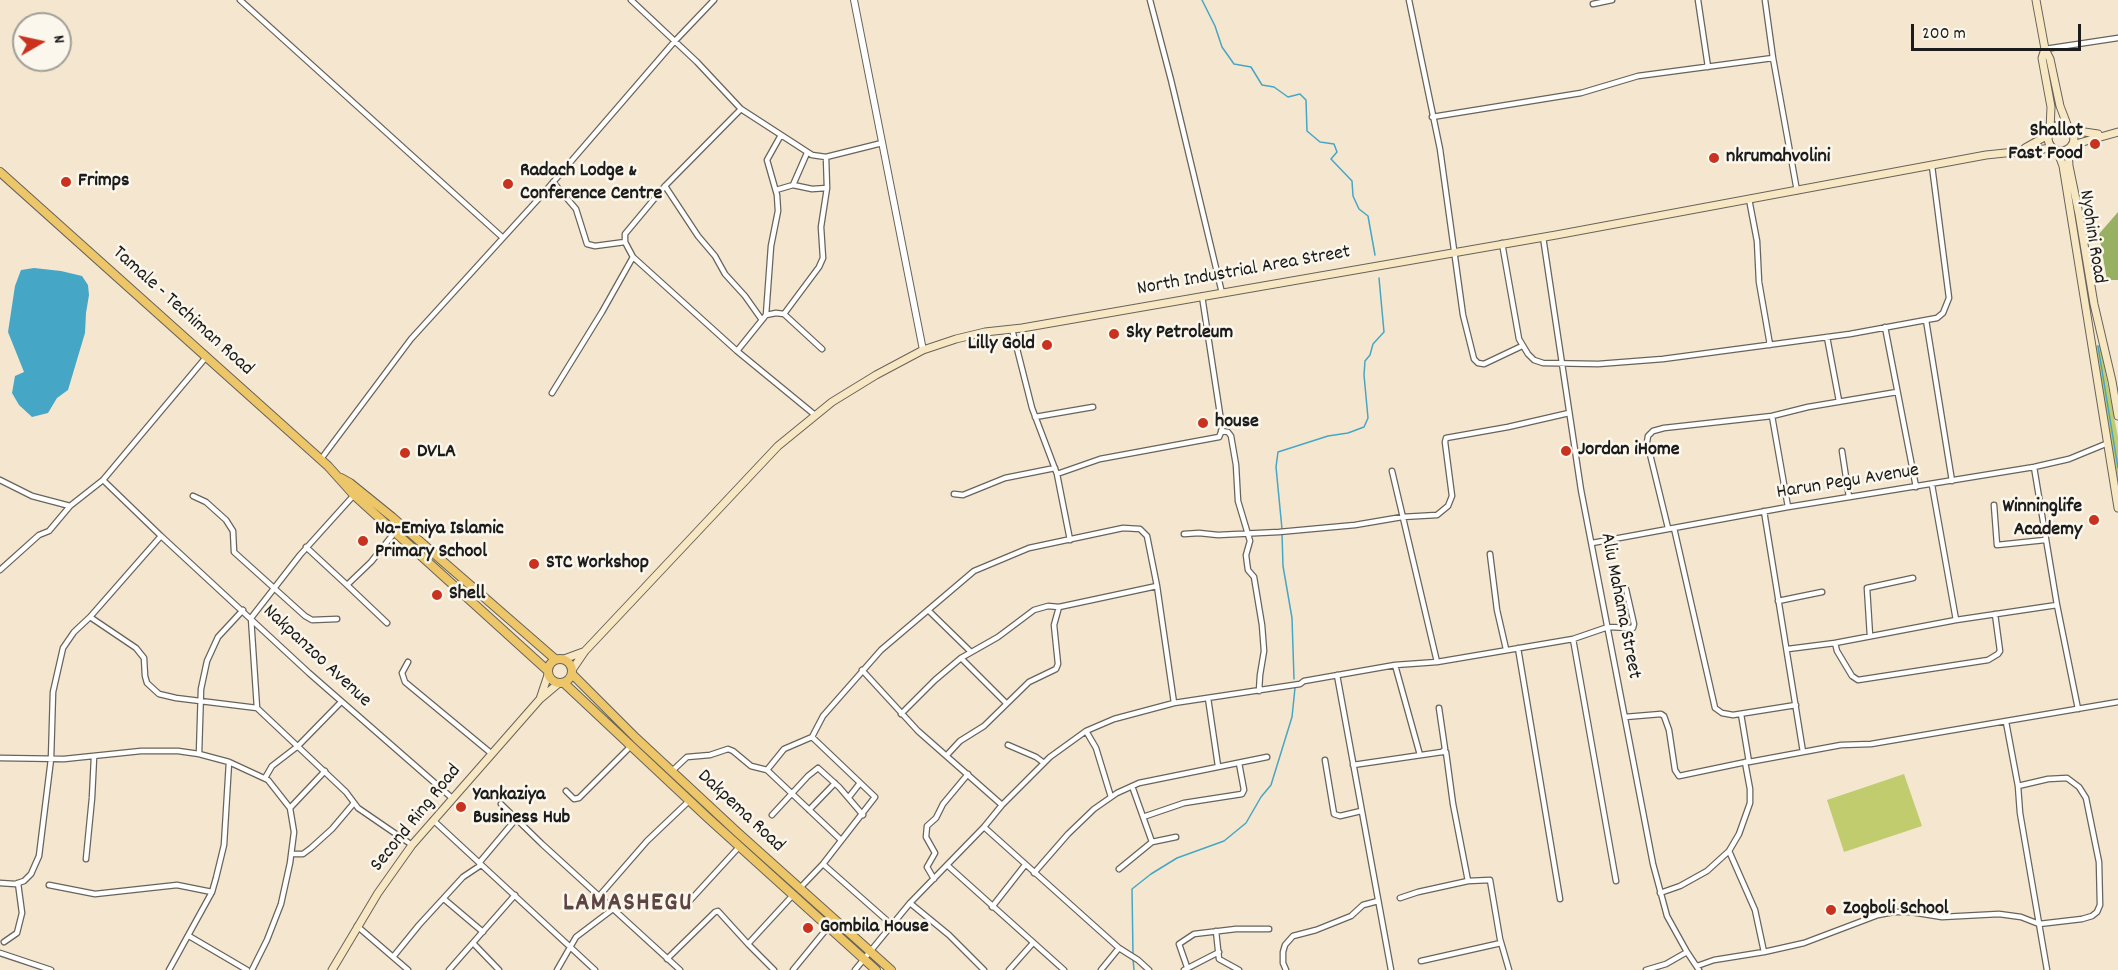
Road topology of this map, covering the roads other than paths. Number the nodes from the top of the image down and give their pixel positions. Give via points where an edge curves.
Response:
1 (240, 0) edge
2 (631, 0) edge
3 (714, 0) edge
4 (854, 0) edge
5 (1150, 0) edge
6 (1409, 0) edge
7 (1612, 0) edge
8 (1698, 0) edge
9 (1765, 0) edge
10 (2036, 0) edge
11 (1593, 4) dead end
12 (2118, 38) edge
13 (674, 42) junction
14 (2045, 49) junction
15 (1773, 58) junction
16 (1708, 67) junction
17 (741, 109) junction
18 (1432, 117) junction
19 (2069, 128) junction
20 (2118, 132) edge
21 (2049, 133) junction
22 (781, 135) junction
23 (2103, 135) junction
24 (882, 143) junction
25 (2070, 147) junction
26 (2055, 149) junction
27 (2020, 151) junction
28 (807, 153) junction
29 (826, 157) junction
30 (1932, 166) junction
31 (0, 173) edge
32 (553, 182) junction
33 (793, 185) junction
34 (665, 186) junction
35 (826, 188) junction
36 (776, 190) junction
37 (1797, 191) junction
38 (1749, 199) junction
39 (1543, 236) junction
40 (502, 237) junction
41 (625, 242) junction
42 (1502, 243) junction
43 (1454, 252) junction
44 (633, 257) junction
45 (1222, 293) junction
46 (1202, 296) junction
47 (784, 314) junction
48 (764, 318) junction
49 (1926, 320) junction
50 (1886, 327) junction
51 (1012, 329) junction
52 (1827, 337) junction
53 (1770, 345) junction
54 (1521, 346) junction
55 (822, 349) dead end
56 (923, 350) junction
57 (737, 351) junction
58 (207, 356) junction
59 (1561, 364) junction
60 (1897, 392) junction
61 (552, 393) dead end
62 (1839, 401) junction
63 (1093, 407) dead end
64 (1569, 413) junction
65 (814, 415) junction
66 (1772, 416) junction
67 (2118, 416) edge
68 (1035, 417) junction
69 (1221, 431) junction
70 (2108, 443) junction
71 (1842, 451) dead end
72 (321, 459) junction
73 (2034, 467) junction
74 (1055, 468) junction
75 (1392, 471) dead end
76 (1057, 474) junction
77 (341, 478) junction
78 (0, 480) edge
79 (103, 480) junction
80 (1952, 481) junction
81 (1932, 485) junction
82 (1916, 487) junction
83 (954, 494) dead end
84 (354, 495) junction
85 (193, 496) dead end
86 (1850, 497) junction
87 (70, 506) junction
88 (1994, 506) dead end
89 (1788, 507) junction
90 (2118, 508) edge
91 (1764, 511) junction
92 (1402, 517) junction
93 (1668, 528) junction
94 (1674, 528) junction
95 (395, 532) junction
96 (1249, 533) junction
97 (1184, 534) dead end
98 (161, 536) junction
99 (1070, 540) junction
100 (2045, 540) junction
101 (1592, 543) junction
102 (306, 548) junction
103 (428, 549) junction
104 (1490, 554) dead end
105 (421, 556) junction
106 (0, 570) edge
107 (1913, 578) dead end
108 (347, 585) junction
109 (1157, 586) junction
110 (274, 588) junction
111 (1626, 589) dead end
112 (1822, 592) dead end
113 (1778, 601) junction
114 (2057, 605) junction
115 (1059, 607) junction
116 (243, 610) junction
117 (928, 610) junction
118 (1995, 614) junction
119 (90, 617) junction
120 (251, 618) junction
121 (337, 620) dead end
122 (1956, 620) junction
123 (387, 623) dead end
124 (1608, 627) junction
125 (1870, 636) junction
126 (1573, 639) junction
127 (1835, 643) junction
128 (1518, 648) junction
129 (1506, 649) junction
130 (1788, 649) junction
131 (585, 651) junction
132 (971, 652) junction
133 (961, 658) junction
134 (560, 659) junction
135 (408, 662) dead end
136 (1437, 662) junction
137 (1395, 665) junction
138 (862, 670) junction
139 (548, 672) junction
140 (572, 672) junction
141 (1337, 675) junction
142 (561, 683) junction
143 (1259, 691) junction
144 (1208, 698) junction
145 (540, 699) junction
146 (201, 701) junction
147 (341, 702) junction
148 (2118, 702) edge
149 (1006, 703) junction
150 (1174, 704) junction
151 (1796, 705) junction
152 (257, 708) junction
153 (1439, 708) dead end
154 (2078, 709) junction
155 (901, 714) junction
156 (1741, 714) junction
157 (1625, 717) junction
158 (2006, 722) junction
159 (1086, 731) junction
160 (812, 737) junction
161 (1008, 745) dead end
162 (298, 746) junction
163 (631, 746) junction
164 (1442, 752) junction
165 (1803, 752) junction
166 (199, 753) junction
167 (492, 755) junction
168 (1420, 755) junction
169 (947, 756) junction
170 (94, 757) junction
171 (1267, 757) dead end
172 (0, 758) edge
173 (51, 759) junction
174 (1325, 760) dead end
175 (229, 762) junction
176 (1239, 762) junction
177 (1747, 762) junction
178 (1044, 763) junction
179 (1353, 765) junction
180 (1218, 766) junction
181 (766, 770) junction
182 (325, 771) junction
183 (672, 771) junction
184 (968, 774) junction
185 (265, 778) junction
186 (835, 783) junction
187 (860, 783) junction
188 (1132, 786) junction
189 (2018, 786) junction
190 (566, 791) dead end
191 (791, 794) junction
192 (849, 797) junction
193 (1111, 797) junction
194 (452, 798) junction
195 (689, 801) junction
196 (354, 803) junction
197 (501, 804) dead end
198 (1002, 805) junction
199 (290, 808) junction
200 (809, 810) junction
201 (1361, 811) junction
202 (772, 815) dead end
203 (863, 815) junction
204 (1143, 816) junction
205 (516, 819) junction
206 (433, 820) junction
207 (984, 827) junction
208 (1176, 837) dead end
209 (841, 840) junction
210 (1152, 842) junction
211 (412, 845) junction
212 (740, 847) junction
213 (1729, 851) junction
214 (292, 854) junction
215 (86, 859) dead end
216 (480, 864) junction
217 (823, 864) junction
218 (947, 865) junction
219 (1025, 865) junction
220 (1119, 869) dead end
221 (1034, 873) junction
222 (934, 879) junction
223 (1468, 881) junction
224 (1616, 881) dead end
225 (0, 883) edge
226 (18, 884) junction
227 (49, 885) dead end
228 (800, 888) junction
229 (212, 892) junction
230 (1660, 893) junction
231 (600, 895) junction
232 (793, 895) junction
233 (515, 896) junction
234 (1400, 898) dead end
235 (444, 899) junction
236 (1560, 899) dead end
237 (1378, 901) junction
238 (910, 903) junction
239 (685, 906) dead end
240 (992, 908) junction
241 (614, 909) junction
242 (891, 924) junction
243 (2039, 924) junction
244 (357, 926) junction
245 (828, 927) junction
246 (1269, 929) dead end
247 (1216, 931) junction
248 (483, 932) junction
249 (189, 936) junction
250 (4, 942) dead end
251 (473, 943) junction
252 (1033, 943) junction
253 (1501, 943) junction
254 (748, 944) junction
255 (571, 948) junction
256 (1119, 948) junction
257 (870, 952) junction
258 (1219, 952) junction
259 (1687, 952) junction
260 (1764, 952) junction
261 (0, 953) edge
262 (393, 957) junction
263 (667, 958) junction
264 (864, 959) junction
265 (1421, 961) dead end
266 (28, 962) junction
267 (1698, 968) edge
268 (1186, 969) edge
269 (25, 970) edge
270 (51, 970) edge
271 (169, 970) edge
272 (247, 970) edge
273 (252, 970) edge
274 (332, 970) edge
275 (408, 970) edge
276 (449, 970) edge
277 (499, 970) edge
278 (557, 970) edge
279 (595, 970) edge
280 (680, 970) edge
281 (774, 970) edge
282 (793, 970) edge
283 (855, 970) edge
284 (876, 970) edge
285 (891, 970) edge
286 (984, 970) edge
287 (1009, 970) edge
288 (1064, 970) edge
289 (1101, 970) edge
290 (1149, 970) edge
291 (1239, 970) edge
292 (1286, 970) edge
293 (1391, 970) edge
294 (1509, 970) edge
295 (1646, 970) edge
296 (2047, 970) edge

1 - 40 street
2 - 13 street
3 - 13 street
4 - 24 street
5 - 45 street
6 - 18 street
7 - 11 street
8 - 16 street
9 - 15 street
10 - 14 main road
12 - 14 street
13 - 17 street
13 - 32 street
14 - 19 main road
14 - 21 main road via 2042,58 2051,107
15 - 16 street
15 - 37 street
16 - 18 street via 1638,76 1581,93
17 - 22 street
17 - 34 street
18 - 43 street
19 - 21 main road via 2057,125
19 - 23 main road
19 - 25 main road via 2074,137
20 - 23 main road
21 - 26 main road via 2048,142
21 - 27 main road, North Industrial Area Street
22 - 28 street
22 - 36 street via 767,160
23 - 25 main road
24 - 29 street
24 - 56 street
25 - 26 main road
25 - 67 main road, Nyohini Road via 2069,166
26 - 27 main road, North Industrial Area Street
26 - 70 main road, Nyohini Road via 2063,166
27 - 30 main road, North Industrial Area Street
28 - 29 street
28 - 33 street
29 - 35 street
30 - 37 main road, North Industrial Area Street
30 - 49 street via 1949,298 1944,313
31 - 58 highway, Tamale - Techiman Road
32 - 40 street
32 - 41 street via 576,209 587,244
33 - 35 street
33 - 36 street
34 - 41 street via 625,234
34 - 48 street via 725,274
35 - 47 street via 821,227 823,258
36 - 48 street via 778,212
37 - 38 main road, North Industrial Area Street
38 - 39 main road, North Industrial Area Street
38 - 53 street
39 - 42 main road, North Industrial Area Street
39 - 59 street, Aliu Mahama Street
40 - 72 street via 411,339
41 - 44 street
42 - 43 main road, North Industrial Area Street
42 - 54 street
43 - 45 main road, North Industrial Area Street
43 - 54 street via 1474,359 1484,364
44 - 57 street
44 - 61 street
45 - 46 main road, North Industrial Area Street
46 - 51 main road, North Industrial Area Street
46 - 69 street
47 - 48 street
47 - 55 street
48 - 57 street
49 - 50 street
49 - 80 street
50 - 52 street
50 - 60 street
51 - 56 main road, North Industrial Area Street via 956,339
51 - 68 street
52 - 53 street
52 - 62 street
53 - 59 street via 1647,361
54 - 59 street via 1538,362
56 - 65 main road, North Industrial Area Street
57 - 65 street
58 - 72 highway, Tamale - Techiman Road
58 - 79 street
59 - 64 street, Aliu Mahama Street
60 - 62 street
60 - 82 street
62 - 66 street
63 - 68 street
64 - 92 street via 1446,438 1452,496 1448,506 1437,515
64 - 101 street, Aliu Mahama Street
65 - 131 main road, North Industrial Area Street via 761,463
66 - 89 street
66 - 93 street via 1651,432 1647,442
68 - 74 street
69 - 76 street via 1217,438 1100,459
69 - 96 street via 1231,436 1238,501
70 - 73 street, Harun Pegu Avenue via 2069,459
70 - 90 main road, Nyohini Road
71 - 86 street
72 - 77 highway, Tamale - Techiman Road
73 - 80 street, Harun Pegu Avenue
73 - 100 street
74 - 76 street
74 - 83 street via 1005,478 963,495
75 - 92 street
76 - 99 street
77 - 84 highway
77 - 103 highway
78 - 87 street via 32,496
79 - 87 street
79 - 98 street, Nakpanzoo Avenue
80 - 81 street, Harun Pegu Avenue
81 - 82 street, Harun Pegu Avenue
81 - 122 street
82 - 86 street, Harun Pegu Avenue
84 - 95 highway
84 - 102 street
85 - 110 street via 226,520 233,531 234,552
86 - 89 street, Harun Pegu Avenue
87 - 106 street via 49,531 39,535
88 - 100 street via 1997,545
89 - 91 street, Harun Pegu Avenue
91 - 94 street, Harun Pegu Avenue
91 - 113 street
92 - 96 street
92 - 136 street
93 - 94 street, Harun Pegu Avenue
93 - 101 street, Harun Pegu Avenue
94 - 156 street via 1713,704 1722,713
95 - 105 highway
95 - 108 street
96 - 97 street
96 - 143 street via 1247,563 1254,577 1264,651
98 - 116 street, Nakpanzoo Avenue
98 - 119 street
99 - 109 street via 1123,528 1140,529 1146,536
99 - 117 street via 1029,548 981,567
100 - 114 street
101 - 124 street, Aliu Mahama Street
102 - 108 street
102 - 110 street
103 - 105 highway
103 - 134 highway
104 - 129 street
105 - 139 highway
107 - 125 street via 1867,588
108 - 123 street
109 - 115 street
109 - 150 street
110 - 120 street
110 - 121 street via 309,619
111 - 124 street via 1634,626
112 - 113 street
113 - 130 street
114 - 118 street
114 - 154 street
115 - 132 street via 1034,610
115 - 149 street via 1054,625 1057,667 1029,682
116 - 120 street, Nakpanzoo Avenue
116 - 146 street via 212,648 202,681
117 - 132 street
117 - 138 street
118 - 122 street
118 - 127 street via 2000,651 1988,660 1858,680 1851,675
119 - 146 street via 136,648 144,658 145,676 152,689 159,694
119 - 173 street via 68,639 60,658 52,698
120 - 147 street, Nakpanzoo Avenue
120 - 152 street
122 - 125 street
124 - 126 street
124 - 157 street, Aliu Mahama Street
125 - 127 street
126 - 128 street
126 - 224 street
127 - 130 street
128 - 129 street
128 - 236 street
129 - 136 street
130 - 151 street
131 - 134 main road, North Industrial Area Street
131 - 140 main road, North Industrial Area Street
132 - 133 street
133 - 149 street
133 - 155 street
134 - 139 highway via 549,664
134 - 140 highway via 569,662
135 - 167 street via 402,673 405,682
136 - 137 street
137 - 141 street
137 - 168 street
138 - 155 street
138 - 160 street via 823,716
139 - 142 highway via 552,681
139 - 145 main road, Second Ring Road
140 - 142 highway
140 - 183 highway, Dakpema Road
141 - 143 street
141 - 179 street
142 - 145 main road, Second Ring Road
142 - 163 highway, Dakpema Road
143 - 144 street
144 - 150 street
144 - 180 street
145 - 167 main road, Second Ring Road
146 - 152 street
146 - 166 street
147 - 162 street
147 - 194 street, Nakpanzoo Avenue
148 - 154 street
149 - 169 street
150 - 159 street via 1124,716
151 - 156 street
151 - 165 street
152 - 162 street
153 - 164 street via 1445,749
154 - 158 street
155 - 169 street
156 - 177 street
157 - 177 street via 1664,716 1679,776
157 - 230 street, Aliu Mahama Street
158 - 165 street
158 - 189 street
159 - 178 street
159 - 193 street
160 - 181 street via 784,749
160 - 187 street
161 - 178 street
162 - 182 street
162 - 185 street via 272,766
163 - 190 street via 579,798
163 - 195 highway, Dakpema Road
164 - 168 street
164 - 223 street via 1446,752
165 - 177 street
166 - 170 street via 141,751
166 - 175 street
167 - 194 main road, Second Ring Road
168 - 179 street
169 - 184 street
170 - 173 street
170 - 215 street
171 - 176 street
172 - 173 street
173 - 226 street via 39,856 27,879
174 - 201 street via 1334,814
175 - 185 street
175 - 229 street via 224,845
176 - 180 street
176 - 204 street via 1242,794 1184,803
177 - 213 street via 1750,803
178 - 198 street
179 - 201 street
180 - 188 street
181 - 183 street via 751,766 728,749 687,757
181 - 191 street
182 - 196 street
182 - 199 street
183 - 228 highway, Dakpema Road
184 - 198 street
184 - 222 street via 927,826 926,837 935,853 927,867
185 - 199 street
186 - 191 street via 818,768
186 - 192 street
186 - 200 street
187 - 192 street
187 - 203 street via 875,797
188 - 193 street
188 - 204 street
189 - 243 street
189 - 243 street via 2057,778 2073,780 2085,798 2099,862 2101,890 2097,912 2082,919
191 - 200 street
191 - 202 street
192 - 203 street
193 - 221 street via 1068,834
194 - 206 main road, Second Ring Road
195 - 212 highway, Dakpema Road
195 - 231 street
196 - 211 street
196 - 214 street via 311,848 303,854
197 - 205 street
198 - 207 street
199 - 214 street
200 - 209 street
201 - 237 street
203 - 209 street
204 - 210 street
205 - 216 street
205 - 231 street
206 - 211 main road, Second Ring Road
206 - 216 street
207 - 218 street
207 - 219 street
208 - 210 street
209 - 217 street
210 - 220 street
211 - 244 main road, Second Ring Road
212 - 232 highway, Dakpema Road
212 - 239 street
213 - 230 street via 1707,871
213 - 260 street via 1755,910
214 - 273 street via 281,904
216 - 233 street
216 - 235 street
217 - 228 street
217 - 242 street
218 - 222 street
218 - 240 street
219 - 221 street
219 - 240 street
221 - 256 street
222 - 238 street
223 - 234 street
223 - 253 street via 1490,880
225 - 226 street
226 - 250 street via 22,913 17,933
227 - 229 street via 95,894 177,885
228 - 257 highway, Dakpema Road
229 - 249 street
230 - 259 street, Aliu Mahama Street via 1667,916
231 - 241 street
232 - 245 highway, Dakpema Road
232 - 254 street
233 - 248 street
233 - 255 street
235 - 248 street
235 - 262 street
237 - 292 street via 1363,905 1351,916 1293,936 1283,952
237 - 293 street
238 - 242 street
238 - 286 street
240 - 252 street
241 - 255 street via 579,934
241 - 263 street
242 - 257 street
243 - 260 street via 2020,916 1999,914 1942,917 1894,912 1804,943
243 - 296 street
244 - 262 street
244 - 274 main road, Second Ring Road
245 - 264 highway, Dakpema Road
245 - 282 street
246 - 247 street
247 - 258 street
247 - 268 street via 1194,934 1181,941 1179,947
248 - 251 street
249 - 271 street
249 - 272 street
251 - 276 street
251 - 277 street
252 - 287 street
252 - 288 street
253 - 265 street
253 - 294 street
254 - 263 street via 717,911
254 - 281 street
255 - 278 street
255 - 279 street
256 - 289 street
256 - 290 street
257 - 264 street
257 - 285 highway, Dakpema Road
258 - 268 street
258 - 291 street via 1220,959
259 - 267 street, Aliu Mahama Street
259 - 295 street
260 - 267 street via 1714,960
261 - 266 street
262 - 275 street
263 - 280 street
264 - 283 street
264 - 284 highway, Dakpema Road
266 - 269 street
266 - 270 street

